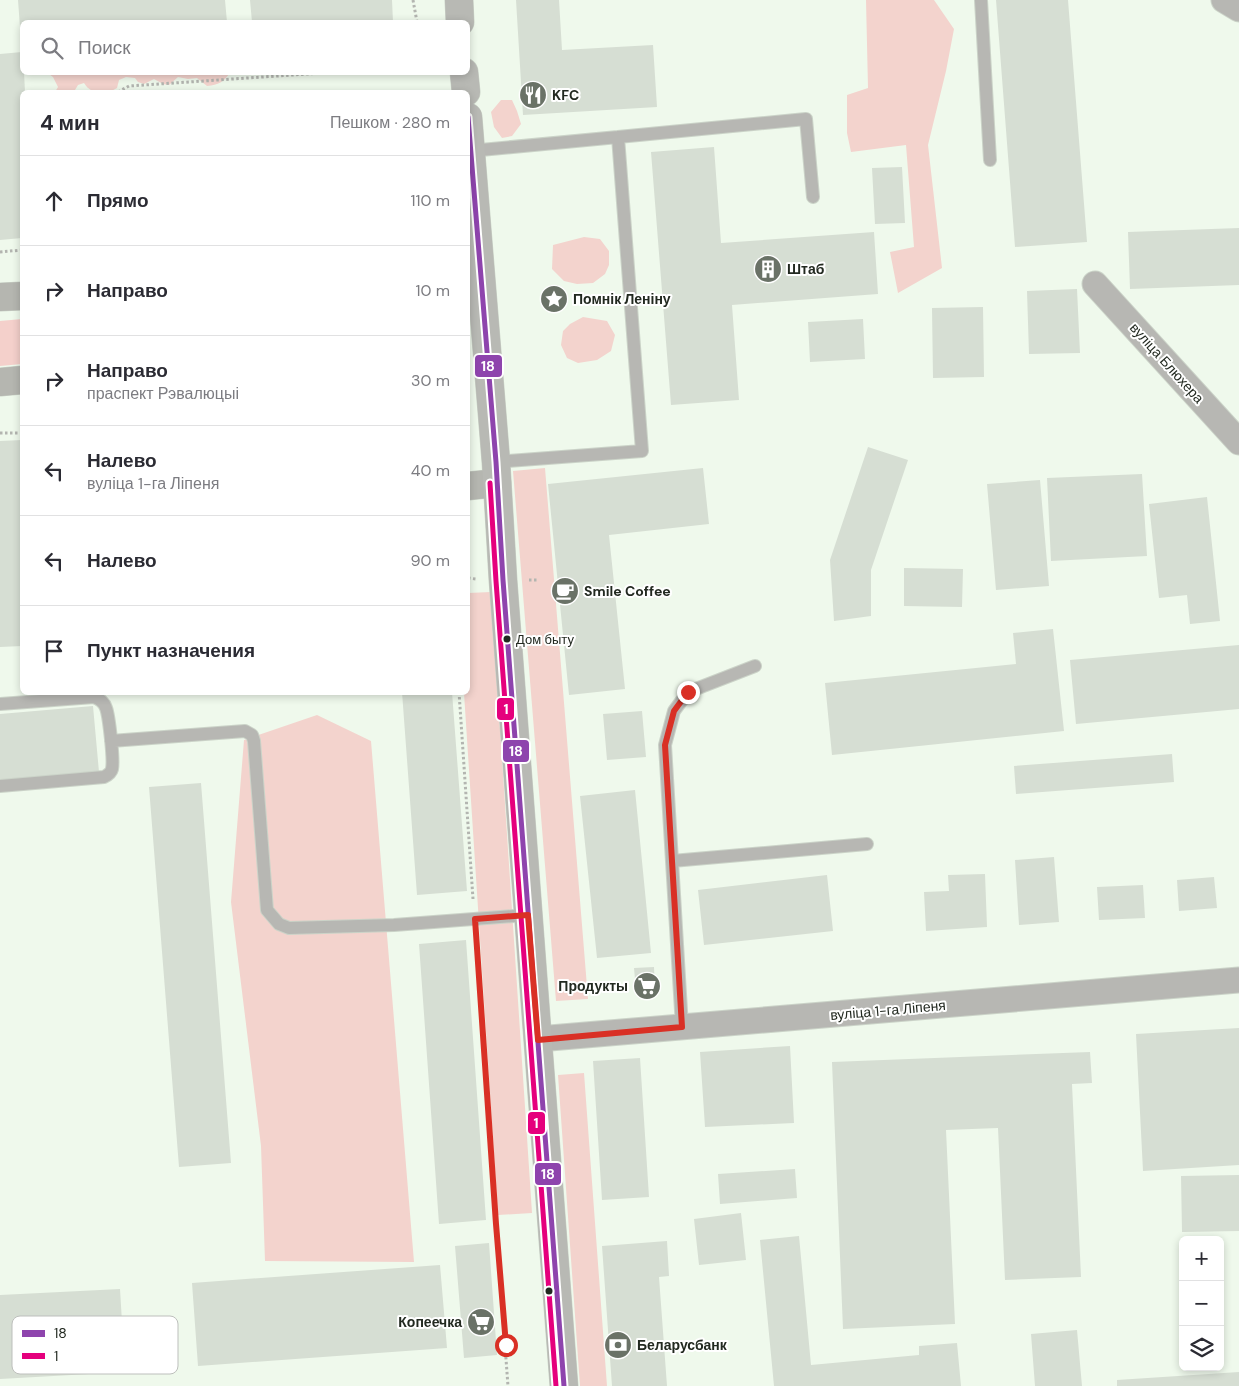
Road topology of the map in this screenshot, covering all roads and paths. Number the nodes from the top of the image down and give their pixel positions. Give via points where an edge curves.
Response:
1 (412, 0) edge
2 (458, 0) edge
3 (981, 0) edge
4 (1224, 0) edge
5 (1239, 9) edge
6 (417, 20) edge
7 (460, 20) edge
8 (292, 75) edge
9 (464, 75) edge
10 (122, 90) edge
11 (466, 90) edge
12 (618, 137) junction
13 (470, 151) joint
14 (990, 160) dead end
15 (813, 197) dead end
16 (20, 250) edge
17 (0, 252) edge
18 (1095, 284) dead end
19 (20, 296) edge
20 (0, 297) edge
21 (20, 380) edge
22 (0, 382) edge
23 (0, 433) edge
24 (20, 433) edge
25 (1239, 442) edge
26 (497, 473) junction
27 (470, 485) edge
28 (755, 666) dead end
29 (459, 695) edge
30 (0, 704) edge
31 (111, 741) junction
32 (0, 786) edge
33 (866, 844) dead end
34 (672, 862) junction
35 (528, 915) junction
36 (475, 919) junction
37 (1239, 980) edge
38 (682, 1027) junction
39 (538, 1040) junction
40 (508, 1386) edge
41 (564, 1386) edge

1 - 6 path
2 - 7 main road
3 - 14 lane
4 - 5 street
8 - 10 path via 129,86
9 - 11 main road
12 - 13 lane
12 - 15 lane via 806,119
12 - 26 lane via 642,451
13 - 26 main road
16 - 17 path
18 - 25 street, вуліца Блюхера
19 - 20 main road
21 - 22 main road
23 - 24 path
26 - 27 main road
26 - 35 main road
28 - 34 lane via 688,692 674,711 665,745
29 - 36 path
30 - 31 lane via 98,698 106,707
31 - 32 lane via 112,767 109,775
31 - 36 lane via 245,732 252,735 267,910 279,924 288,928
33 - 34 lane
34 - 38 lane
35 - 36 lane
35 - 39 main road
36 - 40 path
37 - 38 street, вуліца 1-га Ліпеня
38 - 39 street, вуліца 1-га Ліпеня
39 - 41 main road

